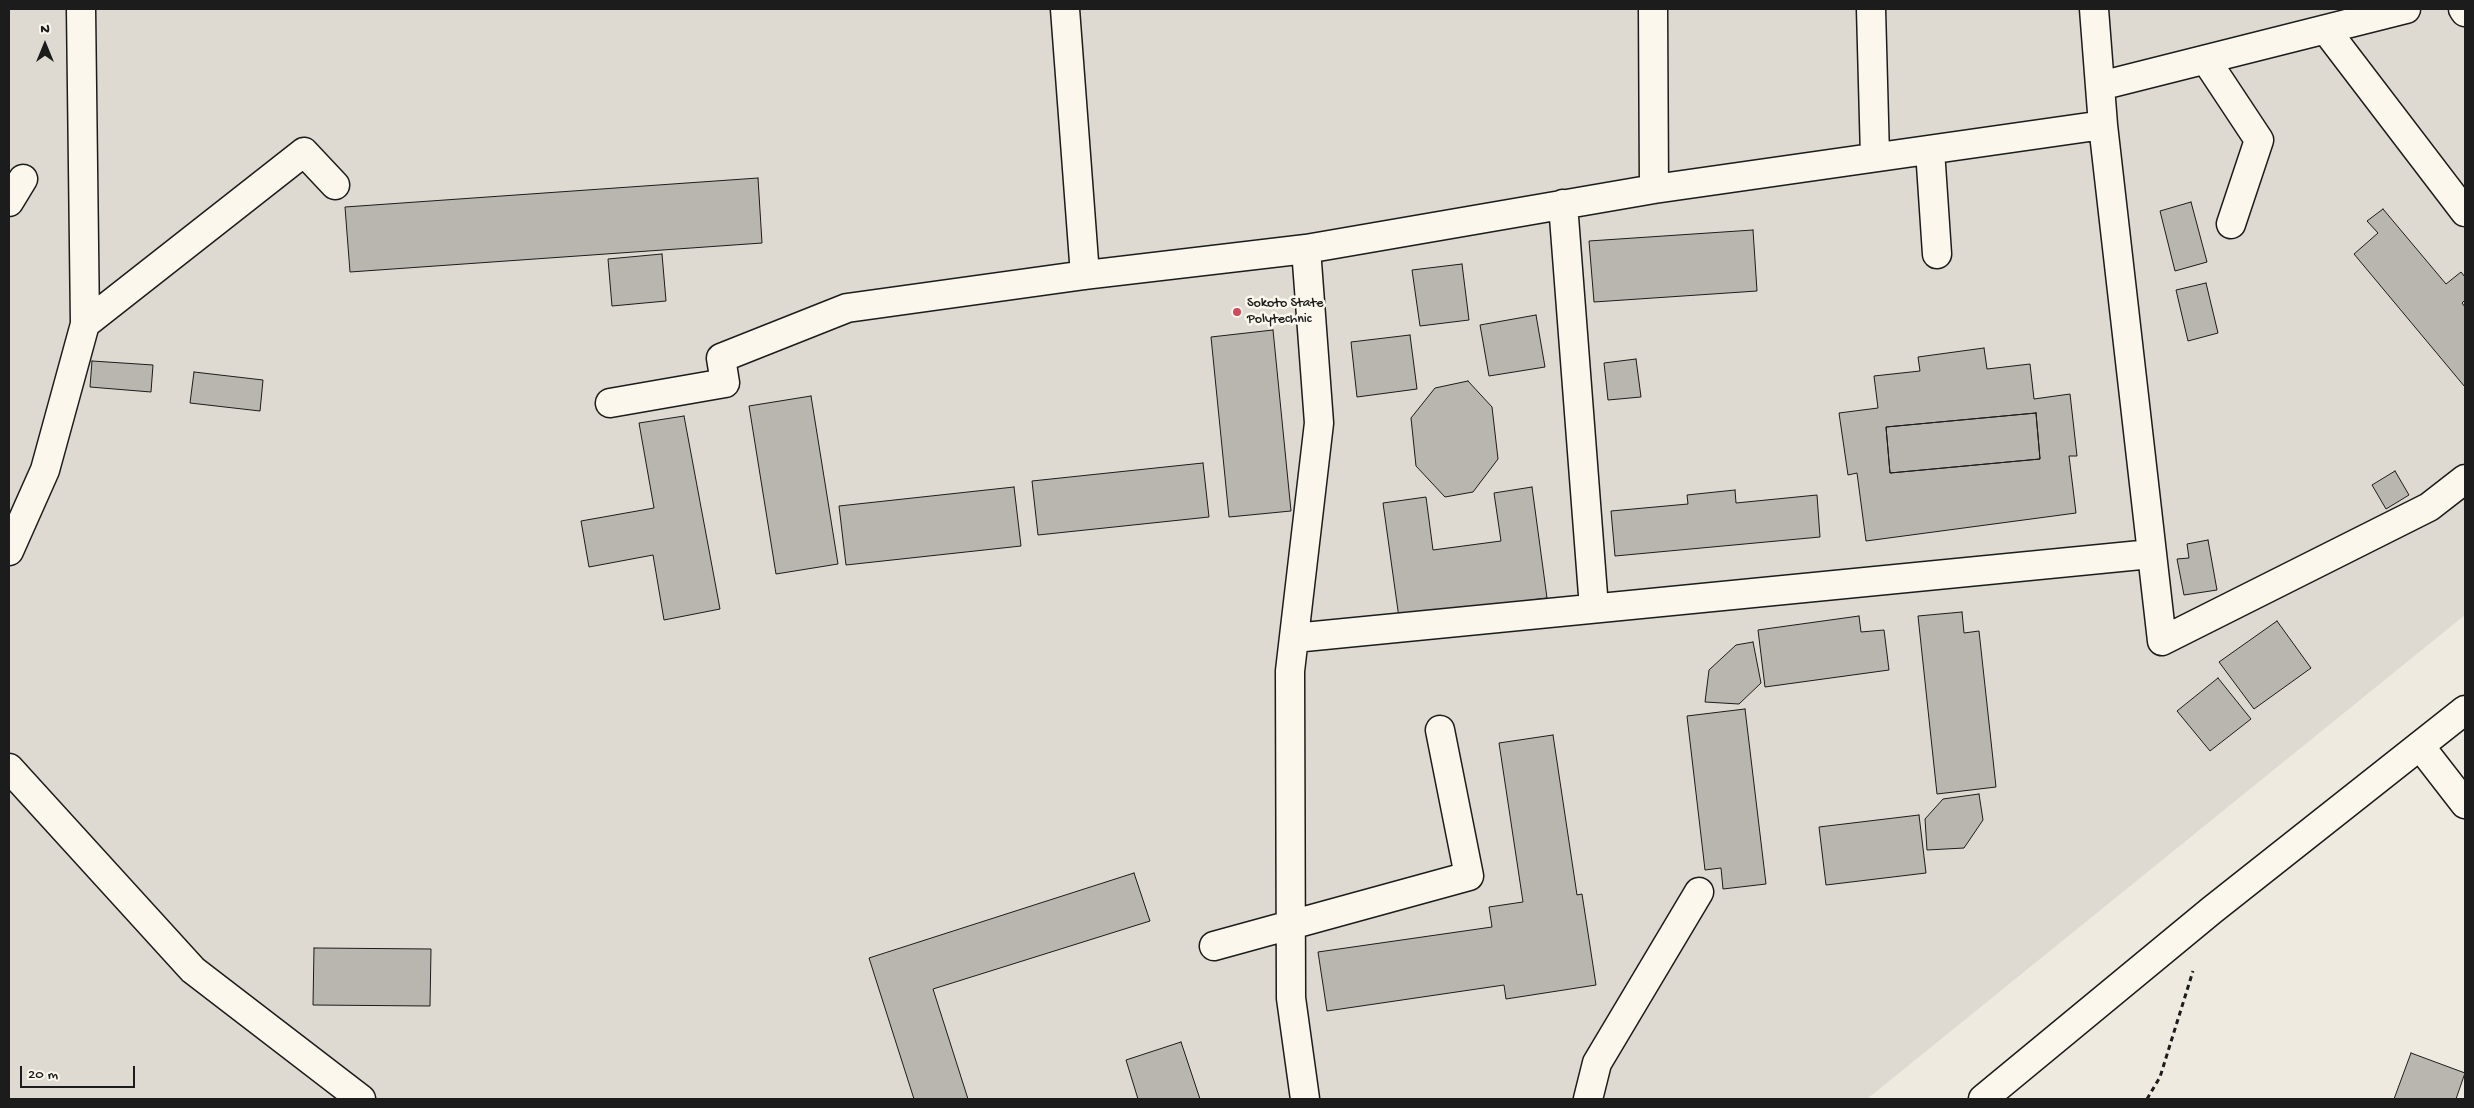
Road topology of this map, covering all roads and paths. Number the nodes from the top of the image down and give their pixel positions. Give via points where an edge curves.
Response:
1 (81, 9) edge
2 (1065, 9) edge
3 (1653, 9) edge
4 (1871, 9) edge
5 (2094, 9) edge
6 (2406, 9) edge
7 (2463, 9) edge
8 (2465, 12) edge
9 (2326, 30) junction
10 (2206, 60) junction
11 (2100, 86) junction
12 (2103, 125) junction
13 (1930, 150) junction
14 (1875, 157) junction
15 (23, 179) dead end
16 (335, 185) dead end
17 (1654, 189) junction
18 (9, 202) edge
19 (1563, 204) junction
20 (2465, 212) edge
21 (2231, 224) dead end
22 (1306, 248) junction
23 (1937, 254) dead end
24 (1085, 274) junction
25 (85, 324) junction
26 (610, 403) dead end
27 (2465, 479) edge
28 (9, 551) edge
29 (2151, 554) junction
30 (1594, 608) junction
31 (1294, 638) junction
32 (2465, 710) edge
33 (1440, 730) dead end
34 (2420, 746) junction
35 (9, 768) edge
36 (2465, 804) edge
37 (1699, 892) dead end
38 (1291, 925) junction
39 (1214, 946) dead end
40 (2195, 966) dead end
41 (361, 1099) edge
42 (1305, 1099) edge
43 (1588, 1099) edge
44 (1983, 1099) edge
45 (2146, 1099) edge

1 - 25 street
2 - 24 street
3 - 17 street
4 - 14 street
5 - 11 street
6 - 9 street
7 - 8 street
9 - 10 street
9 - 20 street
10 - 11 street
10 - 21 street via 2258,140
11 - 12 street
12 - 13 street
12 - 29 street
13 - 14 street
13 - 23 street
14 - 17 street
15 - 18 street
16 - 25 street via 304,152
17 - 19 street
19 - 22 street
19 - 30 street
22 - 24 street
22 - 31 street via 1319,423
24 - 26 street via 848,308 721,358 725,383
25 - 28 street via 45,470
27 - 29 street via 2429,508 2162,641
29 - 30 street
30 - 31 street
31 - 38 street via 1290,672
32 - 34 street
33 - 38 street via 1469,876
34 - 36 street
34 - 44 street via 2212,910
35 - 41 street via 193,970
37 - 43 street via 1597,1063
38 - 39 street
38 - 42 street via 1291,998
40 - 45 path via 2160,1077

